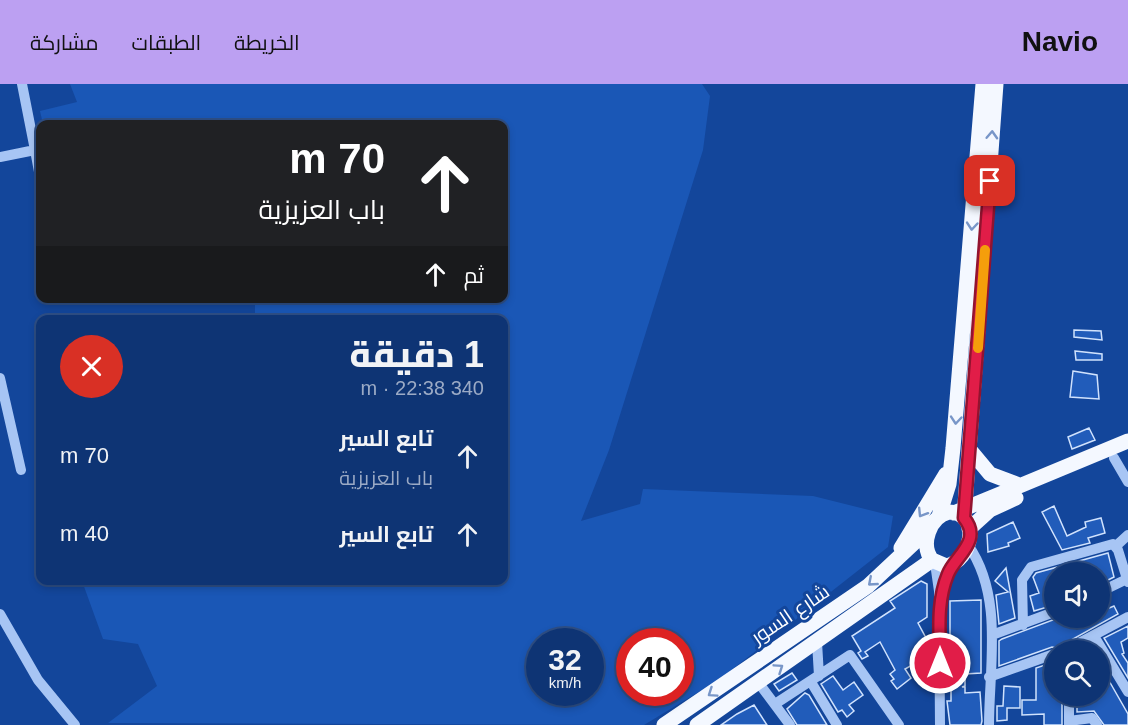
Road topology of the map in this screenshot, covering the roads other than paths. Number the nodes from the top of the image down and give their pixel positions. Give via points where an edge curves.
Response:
1 (22, 84) edge
2 (983, 84) edge
3 (996, 84) edge
4 (35, 150) junction
5 (36, 155) edge
6 (0, 157) edge
7 (0, 378) edge
8 (4, 412) edge
9 (1128, 441) edge
10 (970, 450) junction
11 (1121, 454) edge
12 (952, 464) junction
13 (21, 470) dead end
14 (1128, 482) edge
15 (1019, 486) junction
16 (954, 518) junction
17 (1128, 535) edge
18 (968, 545) junction
19 (1116, 546) junction
20 (933, 562) junction
21 (892, 563) junction
22 (952, 565) junction
23 (1128, 581) edge
24 (1110, 588) edge
25 (940, 601) junction
26 (0, 614) edge
27 (1044, 616) edge
28 (1128, 617) edge
29 (1023, 625) junction
30 (992, 635) junction
31 (1094, 636) junction
32 (1087, 640) edge
33 (817, 642) junction
34 (1044, 658) edge
35 (989, 677) junction
36 (815, 679) junction
37 (758, 682) junction
38 (1128, 692) edge
39 (775, 704) junction
40 (1069, 706) edge
41 (1069, 723) edge
42 (75, 725) edge
43 (664, 725) edge
44 (697, 725) edge
45 (790, 725) edge
46 (837, 725) edge
47 (899, 725) edge
48 (940, 725) edge
49 (989, 725) edge
50 (1097, 725) edge

1 - 4 street
2 -> 12 main road
10 -> 3 main road
4 - 5 street
4 - 6 street
7 - 8 street
8 - 13 street
9 - 15 main road
10 - 15 main road via 990,474
10 - 16 main road
11 - 14 street
11 - 16 main road, شارع السور via 998,505 983,515
12 - 16 main road
12 -> 21 main road
15 - 16 main road
16 - 18 main road
16 - 20 main road via 926,550
16 - 21 main road, شارع السور
17 - 19 street
18 - 22 main road
18 - 30 street via 986,583
19 - 23 street
19 - 29 street via 1031,567 1022,580
20 - 22 main road
20 - 25 street
20 - 33 main road
21 -> 43 main road, شارع السور via 862,590
22 - 25 street
23 - 24 street
25 - 48 street
26 - 42 street via 39,680
27 - 29 street
28 - 31 street
29 - 30 street
30 - 35 street
31 - 32 street
31 - 38 street
33 - 36 street
37 -> 33 main road
34 - 35 street
35 - 49 street
36 - 39 street
36 - 46 street
36 - 47 street via 850,655
37 - 39 street
37 - 44 main road
39 - 45 street
40 - 41 street
41 - 50 street via 1092,718

